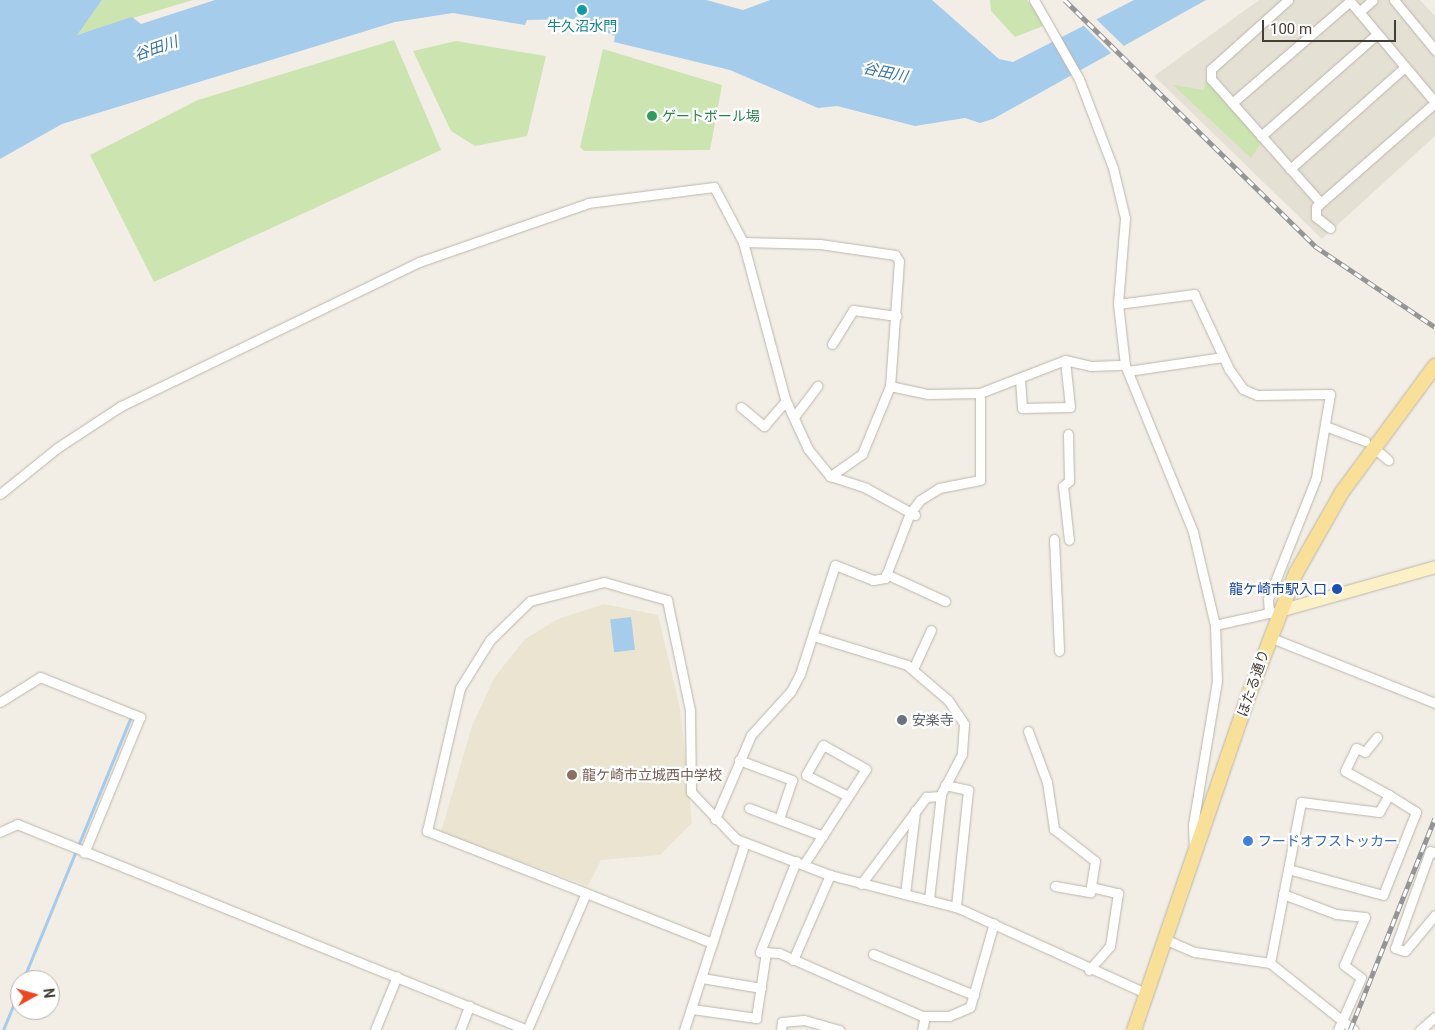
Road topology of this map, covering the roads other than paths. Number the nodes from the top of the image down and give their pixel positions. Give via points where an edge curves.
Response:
1 (1034, 0) edge
2 (1288, 0) edge
3 (1373, 0) edge
4 (1394, 0) edge
5 (1349, 1) edge
6 (1359, 12) junction
7 (1377, 34) junction
8 (1435, 50) edge
9 (1405, 67) junction
10 (1435, 102) edge
11 (1232, 103) junction
12 (1261, 136) junction
13 (1290, 169) junction
14 (1320, 202) junction
15 (1330, 228) dead end
16 (743, 242) junction
17 (1118, 304) junction
18 (897, 316) junction
19 (832, 344) dead end
20 (1223, 357) junction
21 (1065, 360) junction
22 (1435, 366) edge
23 (1126, 368) junction
24 (1020, 379) junction
25 (816, 386) dead end
26 (890, 386) junction
27 (980, 393) junction
28 (786, 401) junction
29 (741, 407) dead end
30 (794, 417) junction
31 (1325, 426) junction
32 (1068, 434) dead end
33 (1365, 441) dead end
34 (1380, 453) dead end
35 (1388, 460) dead end
36 (830, 476) junction
37 (0, 494) edge
38 (912, 514) junction
39 (1054, 539) dead end
40 (1069, 540) dead end
41 (1435, 567) edge
42 (886, 574) junction
43 (945, 601) dead end
44 (1274, 612) junction
45 (1215, 625) junction
46 (931, 630) dead end
47 (813, 636) junction
48 (1269, 637) junction
49 (1059, 651) dead end
50 (913, 669) junction
51 (0, 702) edge
52 (1435, 703) edge
53 (1028, 732) dead end
54 (1377, 737) dead end
55 (739, 760) junction
56 (945, 785) junction
57 (1389, 795) junction
58 (848, 796) junction
59 (941, 796) junction
60 (749, 808) dead end
61 (915, 811) junction
62 (715, 819) junction
63 (779, 819) junction
64 (0, 832) edge
65 (823, 836) junction
66 (744, 846) junction
67 (1194, 852) junction
68 (1435, 852) edge
69 (84, 853) junction
70 (800, 863) junction
71 (1288, 869) junction
72 (830, 875) junction
73 (861, 884) junction
74 (1055, 886) dead end
75 (1091, 887) junction
76 (586, 893) junction
77 (904, 894) junction
78 (1283, 894) junction
79 (929, 900) junction
80 (956, 907) junction
81 (1435, 915) edge
82 (994, 923) junction
83 (1164, 939) junction
84 (712, 943) junction
85 (766, 952) junction
86 (873, 954) dead end
87 (793, 960) junction
88 (1270, 963) junction
89 (1089, 970) junction
90 (397, 976) junction
91 (702, 978) junction
92 (761, 988) junction
93 (1146, 993) junction
94 (974, 994) junction
95 (470, 1006) junction
96 (692, 1009) junction
97 (925, 1016) junction
98 (1435, 1017) edge
99 (1340, 1026) edge
100 (375, 1030) edge
101 (460, 1030) edge
102 (527, 1030) edge
103 (684, 1030) edge
104 (781, 1030) edge
105 (840, 1030) edge
106 (922, 1030) edge
107 (1134, 1030) edge
108 (1354, 1030) edge
109 (1420, 1030) edge

1 - 17 street via 1079,79 1123,203
2 - 11 street via 1211,69 1211,80
3 - 6 street
4 - 8 street
5 - 6 street
5 - 11 street
6 - 7 street
7 - 9 street
7 - 12 street
9 - 10 street
9 - 13 street
10 - 14 street
11 - 12 street
12 - 13 street
13 - 14 street
14 - 15 street via 1316,217
16 - 18 street via 820,244 896,256
16 - 28 street
16 - 37 street via 714,187 588,203 419,262 212,359 120,406 57,448
17 - 20 street via 1194,294
17 - 23 street
18 - 19 street via 853,310
18 - 26 street
20 - 23 street
20 - 31 street via 1244,389 1257,395 1330,394
21 - 23 street via 1091,366
21 - 24 street
21 - 24 street via 1070,407 1022,408
22 - 44 main road, ほたる通り via 1342,492
23 - 45 street via 1193,532
24 - 27 street
25 - 30 street
26 - 27 street via 928,394
26 - 36 street via 862,454
27 - 38 street via 980,480 929,492
28 - 29 street via 764,426
28 - 30 street
30 - 36 street via 808,449
31 - 33 street
31 - 44 street via 1316,478 1268,599
32 - 40 street via 1069,481 1063,486
34 - 35 street
36 - 38 street via 866,488
38 - 42 street
39 - 49 street
41 - 44 street
42 - 43 street
42 - 47 street via 873,580 835,565
44 - 45 street
44 - 48 main road, ほたる通り
45 - 67 street via 1217,681 1193,825
46 - 50 street
47 - 50 street
47 - 55 street via 792,691 757,724
48 - 52 street
48 - 67 main road, ほたる通り
50 - 56 street via 948,700 964,724 962,754
51 - 69 street via 40,676 140,717
53 - 75 street via 1047,782 1054,829 1095,860
54 - 57 street via 1364,752 1356,748 1345,771
55 - 62 street
55 - 63 street via 792,780
56 - 59 street
56 - 80 street via 964,786 968,790
57 - 71 street via 1379,812 1301,802
57 - 71 street via 1416,812 1382,895
58 - 58 street via 866,769 823,745 806,775
58 - 65 street
59 - 61 street via 929,795
59 - 79 street
60 - 63 street
61 - 73 street
61 - 77 street
62 - 66 street
62 - 76 street via 691,792 690,710 665,596 600,582 530,601 490,640 460,688 427,831
63 - 65 street
64 - 69 street via 17,824
65 - 70 street
66 - 70 street
66 - 84 street
67 - 83 main road, ほたる通り
68 - 81 street via 1430,851 1395,948 1405,951
69 - 90 street
70 - 72 street
70 - 85 street via 762,940 760,952
71 - 78 street
72 - 73 street
72 - 87 street
73 - 77 street
74 - 75 street via 1090,892
75 - 89 street via 1118,893 1110,946
76 - 84 street
76 - 102 street
77 - 79 street
78 - 88 street
78 - 99 street via 1336,914 1365,917 1344,965 1361,978
79 - 80 street
80 - 82 street
82 - 89 street
82 - 94 street
83 - 88 street via 1195,952
83 - 93 main road, ほたる通り
84 - 91 street
85 - 87 street
85 - 92 street
86 - 94 street
87 - 97 street
88 - 99 street
89 - 93 street
90 - 95 street
90 - 100 street
91 - 92 street
91 - 96 street
92 - 96 street via 756,1018
93 - 107 main road, ほたる通り
94 - 97 street via 966,1011
95 - 101 street
95 - 102 street
96 - 103 street
97 - 106 street
98 - 109 street
99 - 108 street
104 - 105 street via 782,1022 804,1020

